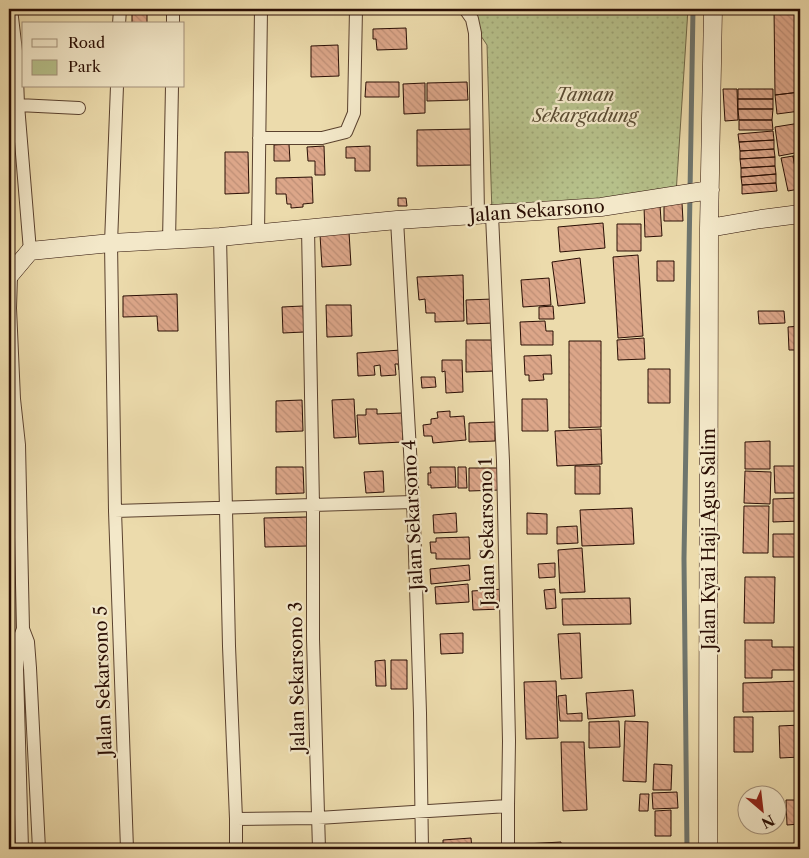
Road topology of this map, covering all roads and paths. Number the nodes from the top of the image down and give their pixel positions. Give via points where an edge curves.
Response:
1 (10, 9) edge
2 (120, 9) edge
3 (173, 9) edge
4 (261, 9) edge
5 (356, 9) edge
6 (465, 9) edge
7 (713, 9) edge
8 (119, 22) edge
9 (173, 22) edge
10 (20, 50) edge
11 (117, 88) edge
12 (172, 88) edge
13 (18, 105) junction
14 (79, 108) dead end
15 (259, 138) junction
16 (707, 190) junction
17 (800, 214) edge
18 (486, 215) junction
19 (397, 220) junction
20 (308, 228) junction
21 (709, 228) junction
22 (258, 233) junction
23 (220, 237) junction
24 (169, 241) junction
25 (110, 243) junction
26 (30, 251) junction
27 (10, 275) edge
28 (10, 308) edge
29 (11, 378) edge
30 (14, 446) edge
31 (413, 502) junction
32 (14, 505) edge
33 (313, 505) junction
34 (227, 508) junction
35 (114, 511) junction
36 (15, 568) edge
37 (18, 642) edge
38 (34, 728) junction
39 (18, 730) junction
40 (37, 791) junction
41 (20, 792) junction
42 (508, 806) junction
43 (421, 811) junction
44 (318, 818) junction
45 (236, 819) junction
46 (22, 849) edge
47 (39, 849) edge
48 (127, 849) edge
49 (236, 849) edge
50 (319, 849) edge
51 (422, 849) edge
52 (508, 849) edge
53 (708, 849) edge

1 - 10 street
2 - 8 street
3 - 9 street
4 - 15 street
5 - 15 street via 354,113 346,132 322,138
6 - 18 street, Jalan Sekarsono 1 via 472,18 475,33
7 - 16 main road, Jalan Kyai Haji Agus Salim
10 - 13 street
11 - 25 street, Jalan Sekarsono 5
12 - 24 street
13 - 14 street
13 - 26 street
15 - 22 street
16 - 18 main road, Jalan Sekarsono via 601,207
16 - 21 main road, Jalan Kyai Haji Agus Salim
17 - 21 main road
18 - 19 main road, Jalan Sekarsono
18 - 42 street, Jalan Sekarsono 1 via 504,470 510,741
19 - 20 main road, Jalan Sekarsono
19 - 31 street, Jalan Sekarsono 4
20 - 22 main road, Jalan Sekarsono
20 - 33 street, Jalan Sekarsono 3
21 - 53 main road, Jalan Kyai Haji Agus Salim
22 - 23 main road, Jalan Sekarsono
23 - 24 main road, Jalan Sekarsono
23 - 34 street
24 - 25 main road, Jalan Sekarsono
25 - 26 main road, Jalan Sekarsono
25 - 35 street, Jalan Sekarsono 5
26 - 27 main road
27 - 28 street
28 - 29 street
29 - 30 street
30 - 32 street
31 - 33 street
31 - 43 street, Jalan Sekarsono 4
32 - 36 street
33 - 34 street
33 - 44 street, Jalan Sekarsono 3
34 - 35 street
34 - 45 street
35 - 48 street, Jalan Sekarsono 5
36 - 37 street via 23,629
37 - 38 street
37 - 39 street
38 - 39 street
38 - 40 street
39 - 41 street
40 - 41 street
40 - 47 street
41 - 46 street
42 - 43 street
42 - 52 street, Jalan Sekarsono 1
43 - 44 street
43 - 51 street, Jalan Sekarsono 4
44 - 45 street
44 - 50 street, Jalan Sekarsono 3
45 - 49 street

